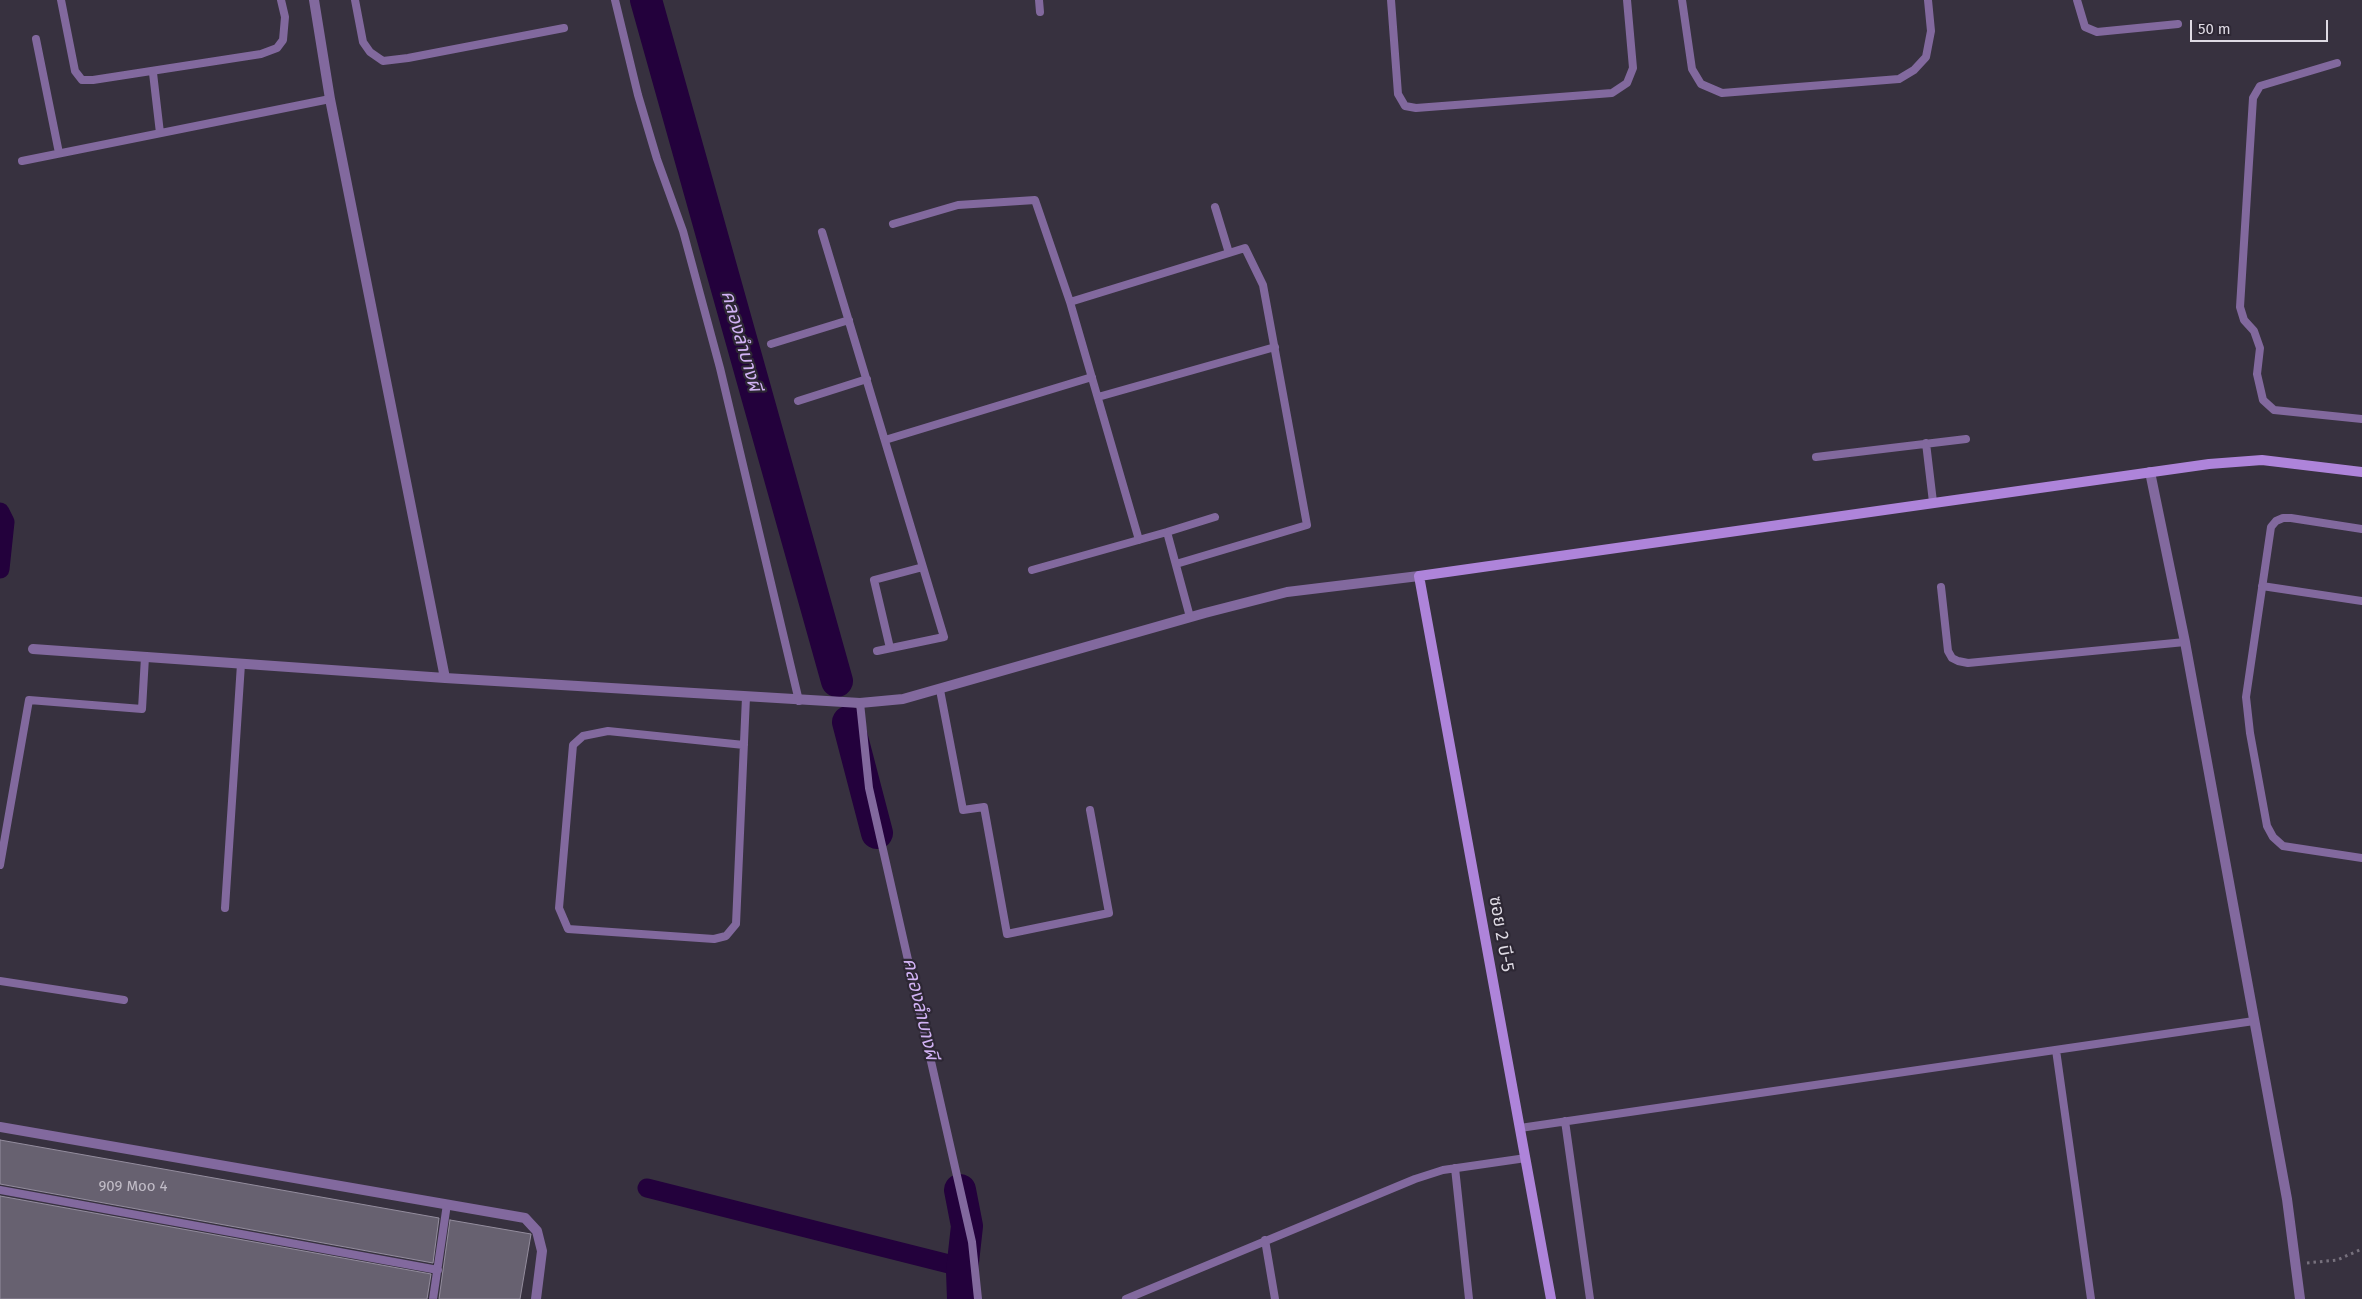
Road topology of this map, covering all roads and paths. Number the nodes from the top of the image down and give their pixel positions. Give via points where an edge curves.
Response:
1 (60, 0) edge
2 (282, 0) edge
3 (314, 0) edge
4 (355, 0) edge
5 (616, 0) edge
6 (1039, 0) edge
7 (1391, 0) edge
8 (1627, 0) edge
9 (1682, 0) edge
10 (1928, 0) edge
11 (2077, 0) edge
12 (1040, 12) dead end
13 (2178, 24) dead end
14 (564, 28) dead end
15 (36, 39) dead end
16 (2337, 63) dead end
17 (153, 73) junction
18 (330, 99) junction
19 (160, 133) junction
20 (59, 153) junction
21 (22, 161) dead end
22 (1215, 207) dead end
23 (893, 224) dead end
24 (822, 232) dead end
25 (1229, 253) junction
26 (1070, 302) junction
27 (849, 320) junction
28 (771, 344) dead end
29 (1275, 347) junction
30 (1092, 377) junction
31 (867, 379) junction
32 (1098, 397) junction
33 (798, 400) dead end
34 (2362, 420) edge
35 (1966, 439) dead end
36 (885, 440) junction
37 (1926, 443) junction
38 (1816, 457) dead end
39 (2150, 472) junction
40 (2362, 472) edge
41 (1933, 502) junction
42 (1215, 517) dead end
43 (2362, 530) edge
44 (1167, 532) junction
45 (1139, 540) junction
46 (1176, 564) junction
47 (923, 567) junction
48 (1032, 570) dead end
49 (1419, 576) junction
50 (2262, 586) junction
51 (1941, 587) dead end
52 (2362, 601) edge
53 (1190, 617) junction
54 (2185, 642) junction
55 (890, 648) junction
56 (33, 649) dead end
57 (877, 651) dead end
58 (145, 657) junction
59 (241, 664) junction
60 (444, 678) junction
61 (940, 690) junction
62 (746, 697) junction
63 (799, 701) junction
64 (860, 703) junction
65 (744, 745) junction
66 (1090, 810) dead end
67 (2362, 858) edge
68 (0, 865) edge
69 (225, 908) dead end
70 (0, 981) edge
71 (124, 1000) dead end
72 (2254, 1022) junction
73 (2056, 1050) junction
74 (1565, 1121) junction
75 (0, 1128) edge
76 (1520, 1128) junction
77 (1526, 1158) junction
78 (1455, 1168) junction
79 (0, 1190) edge
80 (447, 1204) junction
81 (1265, 1240) junction
82 (2362, 1249) edge
83 (2297, 1264) junction
84 (438, 1270) junction
85 (433, 1299) edge
86 (536, 1299) edge
87 (978, 1299) edge
88 (1126, 1299) edge
89 (1275, 1299) edge
90 (1469, 1299) edge
91 (1550, 1299) edge
92 (1590, 1299) edge
93 (2091, 1299) edge
94 (2300, 1299) edge

1 - 17 lane via 75,71 82,80
2 - 17 lane via 285,17 283,40 277,48 261,54
3 - 18 street
4 - 14 lane via 363,42 383,61
5 - 63 lane via 638,95 683,231 720,368
6 - 12 lane
7 - 8 lane via 1398,94 1405,106 1416,108 1612,93 1628,83 1634,68
9 - 10 lane via 1692,69 1701,84 1722,93 1899,79 1926,57 1932,31
11 - 13 lane via 2085,27 2097,32
15 - 20 lane
16 - 34 lane via 2260,86 2253,98 2240,307 2260,348 2257,374 2264,400 2274,410
17 - 19 lane
18 - 19 lane
18 - 60 street
19 - 20 lane
20 - 21 lane
22 - 25 lane
23 - 26 lane via 958,204 1036,200
24 - 27 lane
25 - 26 lane
25 - 29 lane via 1245,248 1264,285
26 - 30 lane
27 - 28 lane
27 - 31 lane
29 - 32 lane
29 - 46 lane via 1307,525
30 - 32 lane
30 - 36 lane
31 - 33 lane
31 - 36 lane
32 - 45 lane
35 - 37 lane
36 - 47 lane
37 - 38 lane
37 - 41 lane
39 - 40 street via 2262,460
39 - 41 street
39 - 54 street
41 - 49 street
42 - 44 lane
43 - 50 lane via 2291,518 2276,521 2271,527
44 - 45 lane
44 - 46 lane
45 - 48 lane
46 - 53 lane
47 - 55 lane via 874,580
47 - 55 lane via 944,637
49 - 53 street via 1287,592
49 - 76 street, ซอย 2 บี-5
50 - 52 lane
50 - 67 lane via 2246,697 2267,826 2283,846
51 - 54 lane via 1948,651 1958,661 1968,663
53 - 61 street
54 - 72 street
55 - 57 lane
56 - 58 street
58 - 59 street
58 - 68 lane via 142,708 29,700
59 - 60 street
59 - 69 lane
60 - 62 street
61 - 64 street via 903,699
61 - 66 lane via 963,810 984,807 1007,934 1109,913
62 - 63 street
62 - 65 lane
63 - 64 street
64 - 87 lane via 869,788 972,1242
65 - 65 lane via 608,731 583,736 573,745 559,908 568,929 714,939 726,936 736,924
70 - 71 lane
72 - 73 lane
72 - 83 street
73 - 74 lane
73 - 93 lane
74 - 76 lane
74 - 92 lane
75 - 80 street
76 - 77 street, ซอย 2 บี-5
77 - 78 lane
77 - 91 street, ซอย 2 บี-5
78 - 81 lane via 1380,1192
78 - 90 lane
79 - 84 lane
80 - 84 lane
80 - 86 street via 525,1218 537,1231 542,1250
81 - 88 lane
81 - 89 lane
82 - 83 path via 2337,1260
83 - 94 street
84 - 85 lane

